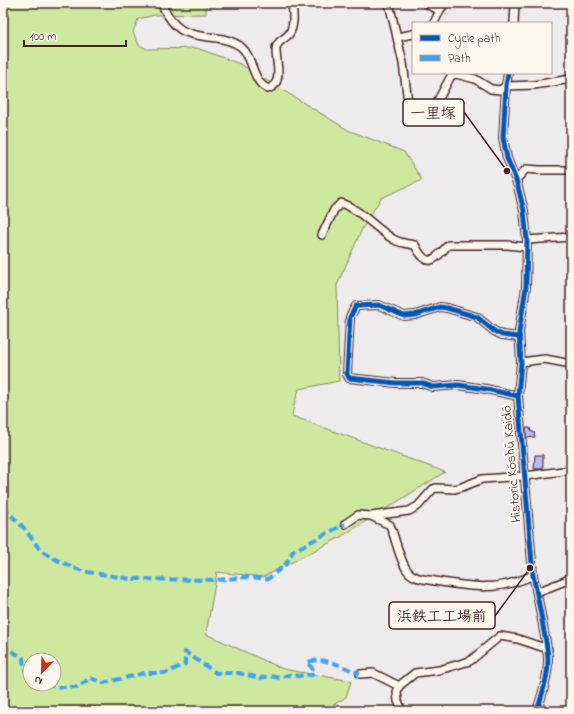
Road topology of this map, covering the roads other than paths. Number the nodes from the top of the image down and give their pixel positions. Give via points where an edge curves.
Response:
1 (161, 3) edge
2 (292, 3) edge
3 (426, 3) edge
4 (445, 3) edge
5 (515, 3) edge
6 (391, 4) edge
7 (440, 10) junction
8 (434, 22) edge
9 (514, 22) edge
10 (412, 34) edge
11 (397, 37) junction
12 (508, 74) edge
13 (571, 79) edge
14 (506, 86) junction
15 (571, 170) edge
16 (516, 180) junction
17 (322, 235) dead end
18 (571, 237) edge
19 (527, 244) junction
20 (519, 337) junction
21 (520, 362) junction
22 (571, 364) edge
23 (518, 396) junction
24 (571, 470) edge
25 (525, 476) junction
26 (371, 516) junction
27 (345, 524) dead end
28 (533, 575) junction
29 (571, 577) edge
30 (537, 592) junction
31 (548, 649) junction
32 (360, 674) dead end
33 (399, 686) junction
34 (402, 711) edge
35 (537, 711) edge

1 - 2 street via 179,30 190,35 224,39 240,46 248,56 261,84 268,89 278,80 276,48 289,34 293,22
3 - 7 street
4 - 7 street
5 - 9 street
6 - 11 street
7 - 8 street
10 - 11 street
11 - 14 street via 409,110 413,116 427,119 451,76 456,74 475,79 492,89 500,90
12 - 14 street, Historic Kōshū Kaidō
13 - 14 street via 534,85
14 - 16 street, Historic Kōshū Kaidō via 503,138 507,158
15 - 16 street via 526,169
16 - 19 street, Historic Kōshū Kaidō via 524,211
17 - 19 street via 334,210 341,203 364,216 395,240 415,246 421,257 427,260 435,259 448,245
18 - 19 street
19 - 20 street, Historic Kōshū Kaidō via 526,287
20 - 21 street, Historic Kōshū Kaidō
20 - 23 street via 502,335 477,317 448,308 440,307 404,316 379,305 356,306 350,317 347,374 349,378 422,383 433,387 458,385
21 - 22 street via 545,360
21 - 23 street, Historic Kōshū Kaidō
23 - 25 street, Historic Kōshū Kaidō
24 - 25 street
25 - 26 street via 482,478 462,487 436,488 418,506 408,511
25 - 28 street, Historic Kōshū Kaidō
26 - 27 street via 358,515
26 - 28 street via 390,525 407,571 418,578 482,587 519,582
28 - 30 street, Historic Kōshū Kaidō
29 - 30 street
30 - 31 street, Historic Kōshū Kaidō
31 - 33 street via 500,636 470,662 415,673
31 - 35 street, Historic Kōshū Kaidō via 546,676
32 - 33 street via 373,673
33 - 34 street via 398,701

